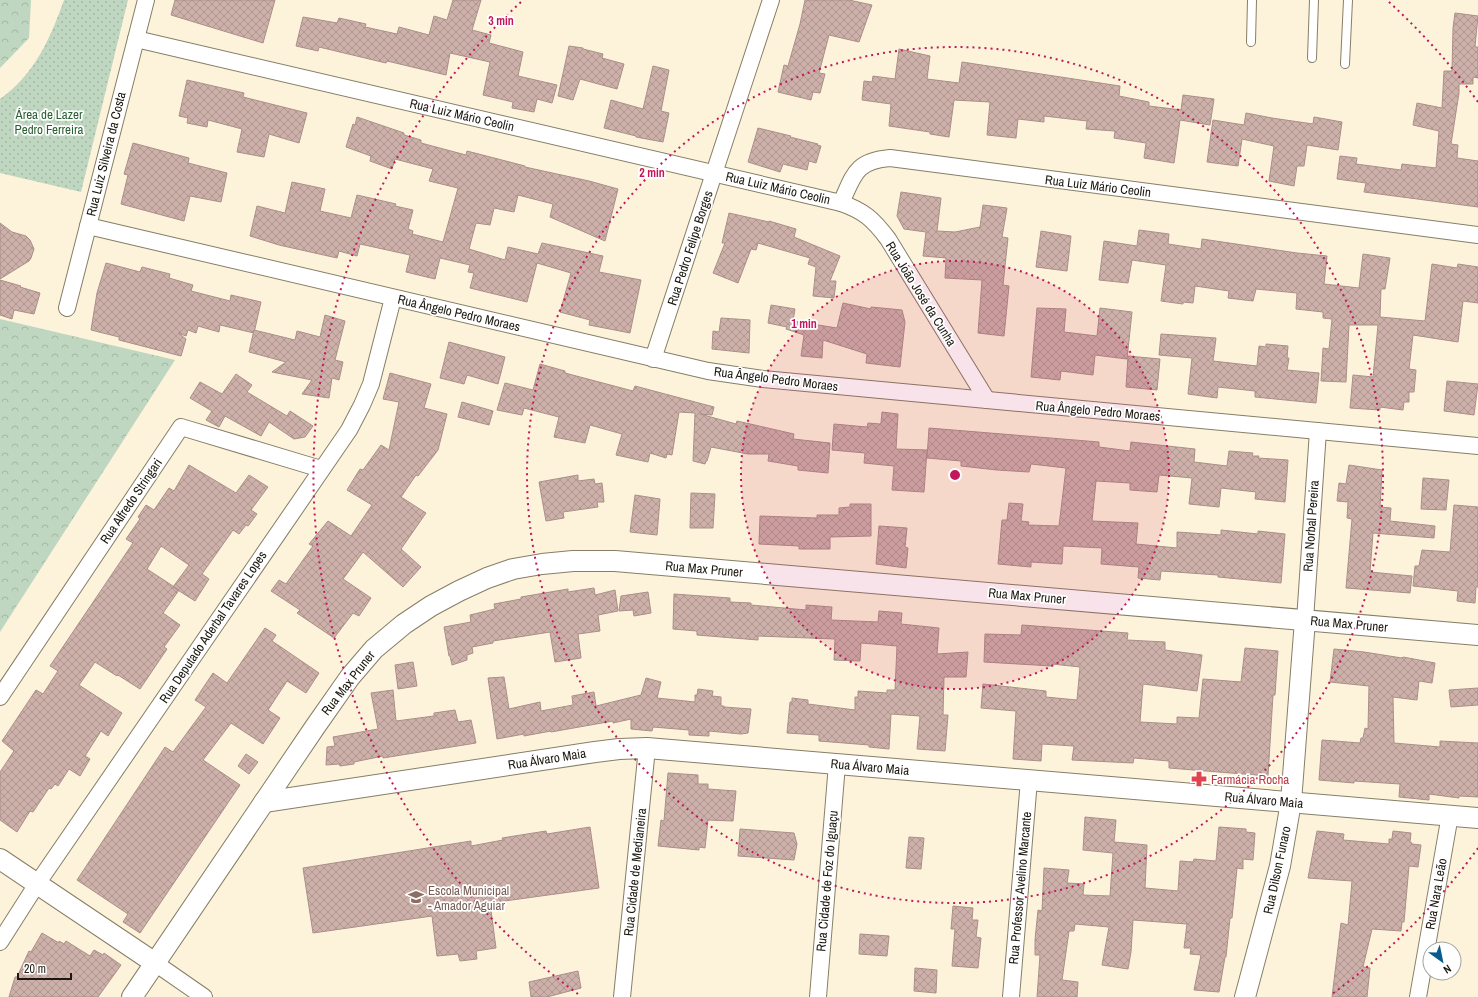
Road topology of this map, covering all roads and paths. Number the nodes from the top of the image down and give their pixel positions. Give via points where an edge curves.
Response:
1 (146, 0) edge
2 (771, 0) edge
3 (1252, 0) edge
4 (1314, 0) edge
5 (1348, 0) edge
6 (136, 39) junction
7 (1251, 42) dead end
8 (1312, 58) dead end
9 (1345, 64) dead end
10 (714, 174) junction
11 (841, 203) junction
12 (88, 226) junction
13 (1478, 235) edge
14 (393, 298) junction
15 (67, 308) dead end
16 (653, 359) junction
17 (987, 400) junction
18 (1318, 431) junction
19 (1478, 446) edge
20 (321, 469) junction
21 (1304, 620) junction
22 (1478, 635) edge
23 (1, 693) edge
24 (647, 748) junction
25 (837, 764) junction
26 (1028, 780) junction
27 (264, 802) junction
28 (1292, 802) junction
29 (1450, 815) junction
30 (1478, 818) edge
31 (0, 859) edge
32 (37, 884) junction
33 (0, 942) edge
34 (155, 963) junction
35 (132, 997) edge
36 (204, 997) edge
37 (622, 997) edge
38 (818, 997) edge
39 (1011, 997) edge
40 (1245, 997) edge
41 (1418, 997) edge

1 - 6 street, Rua Luiz Silveira da Costa
2 - 10 street, Rua Pedro Felipe Borges
3 - 7 lane
4 - 8 lane
5 - 9 lane
6 - 10 street, Rua Luiz Mário Ceolin
6 - 12 street, Rua Luiz Silveira da Costa
10 - 11 street, Rua Luiz Mário Ceolin
10 - 16 street, Rua Pedro Felipe Borges
11 - 13 street, Rua Luiz Mário Ceolin via 854,175 863,164 876,159 890,158
11 - 17 street, Rua João José da Cunha via 867,215 877,224
12 - 14 street, Rua Ângelo Pedro Moraes
12 - 15 street, Rua Luiz Silveira da Costa
14 - 16 street, Rua Ângelo Pedro Moraes
14 - 20 street, Rua Deputado Aderbal Tavares Lopes via 371,384 349,430
16 - 17 street, Rua Ângelo Pedro Moraes via 763,379
17 - 18 street, Rua Ângelo Pedro Moraes
18 - 19 street, Rua Ângelo Pedro Moraes
18 - 21 street, Rua Norbal Pereira
20 - 23 street, Rua Alfredo Stringari via 181,427
20 - 32 street, Rua Deputado Aderbal Tavares Lopes
21 - 22 street, Rua Max Pruner
21 - 27 street, Rua Max Pruner via 616,561 573,561 513,569 459,591 431,606 404,624 374,650 350,678
21 - 28 street, Rua Dilson Funaro
24 - 25 street, Rua Álvaro Maia
24 - 27 street, Rua Álvaro Maia via 595,752
24 - 37 street, Rua Cidade de Medianeira
25 - 26 street, Rua Álvaro Maia
25 - 38 street, Rua Cidade de Foz do Iguaçu
26 - 28 street, Rua Álvaro Maia
26 - 39 street, Rua Professor Avelino Marcante
27 - 34 street, Rua Max Pruner
28 - 29 street, Rua Álvaro Maia
28 - 40 street, Rua Dilson Funaro via 1276,880
29 - 30 street, Rua Álvaro Maia
29 - 41 street, Rua Nara Leão
31 - 32 street
32 - 33 street, Rua Deputado Aderbal Tavares Lopes
32 - 34 street
34 - 35 street, Rua Max Pruner
34 - 36 street

